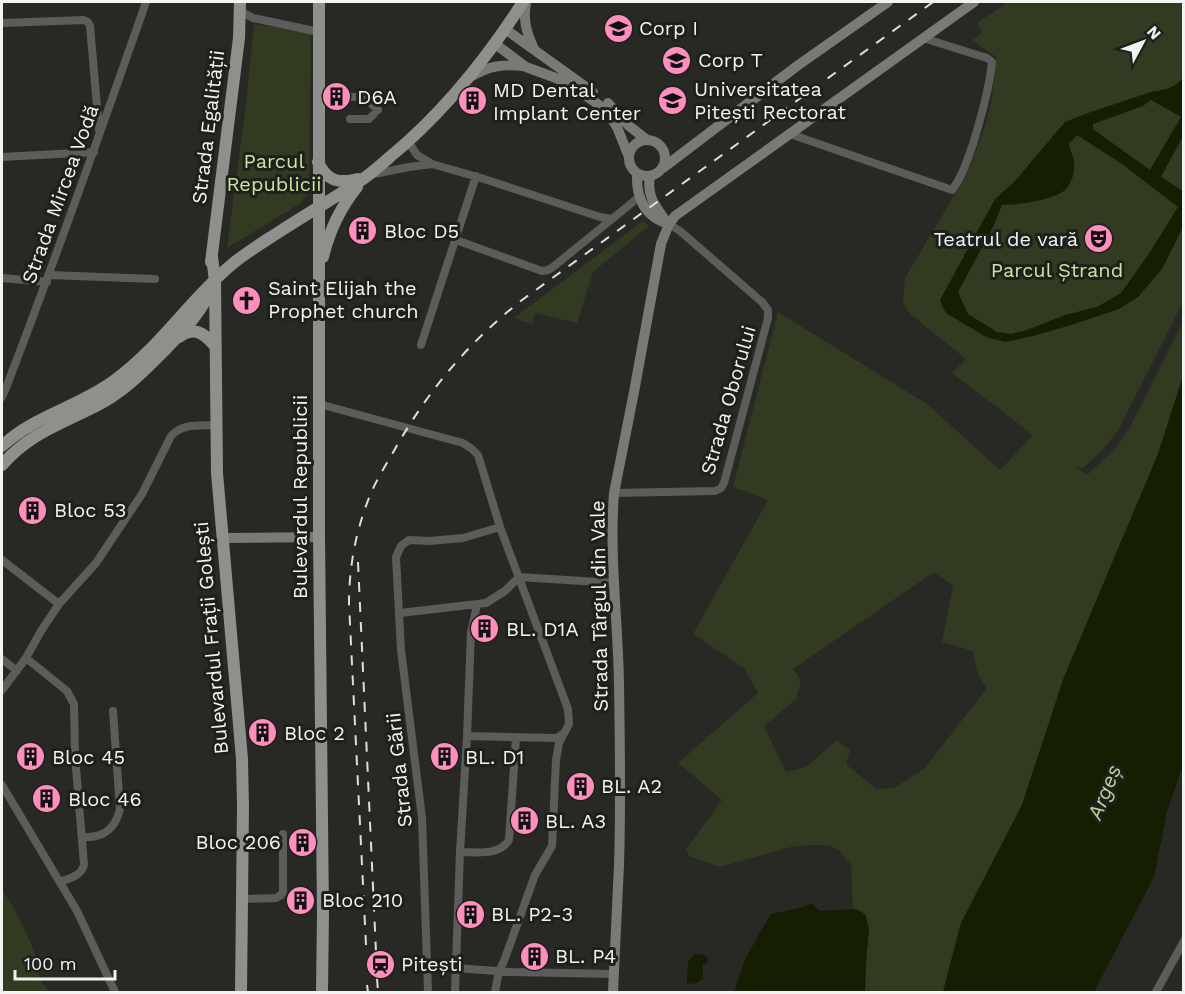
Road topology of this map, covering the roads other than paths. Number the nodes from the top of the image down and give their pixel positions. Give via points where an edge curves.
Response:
1 (146, 2) edge
2 (319, 2) edge
3 (525, 2) edge
4 (888, 2) edge
5 (974, 2) edge
6 (240, 6) edge
7 (2, 22) edge
8 (505, 29) junction
9 (319, 32) junction
10 (923, 38) junction
11 (494, 43) junction
12 (534, 49) junction
13 (526, 67) junction
14 (466, 79) junction
15 (348, 97) dead end
16 (350, 119) dead end
17 (789, 134) junction
18 (100, 135) junction
19 (647, 140) junction
20 (408, 141) junction
21 (664, 151) junction
22 (94, 152) junction
23 (685, 152) junction
24 (2, 157) edge
25 (629, 157) junction
26 (318, 162) junction
27 (432, 165) junction
28 (663, 168) junction
29 (637, 174) junction
30 (367, 176) junction
31 (476, 176) junction
32 (650, 177) junction
33 (639, 197) junction
34 (318, 207) junction
35 (612, 219) junction
36 (669, 224) junction
37 (456, 240) junction
38 (212, 257) junction
39 (318, 276) junction
40 (2, 278) edge
41 (48, 278) junction
42 (155, 279) dead end
43 (214, 281) junction
44 (200, 293) junction
45 (173, 342) junction
46 (421, 345) dead end
47 (215, 346) junction
48 (2, 397) edge
49 (319, 404) junction
50 (216, 425) junction
51 (2, 446) edge
52 (2, 465) edge
53 (614, 493) junction
54 (500, 527) junction
55 (319, 537) junction
56 (222, 538) junction
57 (2, 560) edge
58 (519, 577) junction
59 (614, 583) junction
60 (59, 604) junction
61 (477, 605) junction
62 (400, 613) junction
63 (26, 658) junction
64 (2, 659) edge
65 (17, 671) junction
66 (2, 690) edge
67 (113, 711) dead end
68 (564, 733) junction
69 (467, 736) junction
70 (516, 738) junction
71 (2, 785) edge
72 (283, 834) dead end
73 (82, 837) junction
74 (460, 852) junction
75 (60, 882) junction
76 (243, 899) junction
77 (1184, 941) edge
78 (456, 968) junction
79 (499, 971) junction
80 (614, 974) junction
81 (116, 993) edge
82 (241, 993) edge
83 (322, 993) edge
84 (428, 993) edge
85 (455, 993) edge
86 (495, 993) edge
87 (613, 993) edge
88 (1156, 993) edge

1 - 18 street, Strada Mircea Vodă
2 - 9 main road, Bulevardul Republicii
3 - 8 main road
3 - 12 main road via 525,25
4 - 23 main road
5 - 10 main road
6 - 9 street via 253,18
6 - 38 main road, Strada Egalității
7 - 18 street via 88,22
8 - 11 main road
8 - 12 main road
9 - 26 main road, Bulevardul Republicii
10 - 17 main road
10 - 17 street via 992,62 979,125 963,172 952,190
11 - 13 main road
11 - 14 main road
12 - 19 main road via 600,97
13 - 14 main road via 495,65
13 - 25 main road via 571,85 599,105 612,119
14 - 20 main road
15 - 16 street via 364,98 376,112 369,119
17 - 36 main road
18 - 22 street, Strada Mircea Vodă
19 - 21 main road
19 - 25 main road via 633,147
20 - 27 street
20 - 30 main road
21 - 23 main road
21 - 28 main road
22 - 24 street
22 - 41 street, Strada Mircea Vodă
23 - 28 main road
25 - 29 main road
26 - 30 main road via 326,176 335,181
26 - 34 main road, Bulevardul Republicii
27 - 30 street
27 - 31 street
28 - 32 main road
29 - 32 main road
29 - 33 main road
30 - 34 main road
30 - 39 main road via 347,200 333,227
31 - 35 street
31 - 37 street
32 - 36 main road via 651,198
33 - 35 street
33 - 36 main road via 651,215
34 - 39 main road, Bulevardul Republicii
34 - 43 main road via 248,253
35 - 37 street via 554,267 542,271
36 - 53 main road, Strada Târgul din Vale via 661,244
36 - 53 street, Strada Oborului via 762,302 768,318 721,488
37 - 46 street
38 - 43 main road, Bulevardul Frații Golești
38 - 44 main road
39 - 49 main road, Bulevardul Republicii
40 - 41 street
41 - 42 street
41 - 48 street, Strada Mircea Vodă
43 - 44 main road
43 - 45 main road via 203,306
43 - 47 main road, Bulevardul Frații Golești
44 - 51 main road via 114,381 34,422
45 - 47 main road via 194,332 204,335
45 - 52 main road via 121,391 41,432
47 - 50 main road, Bulevardul Frații Golești
49 - 54 street via 472,448 478,455
49 - 55 main road, Bulevardul Republicii
50 - 56 main road, Bulevardul Frații Golești
50 - 60 street via 185,427 171,436 142,494 96,563
53 - 59 main road, Strada Târgul din Vale
54 - 58 street
54 - 62 street, Strada Gării via 463,538 409,540 400,546 396,557
55 - 56 main road
55 - 83 main road, Bulevardul Republicii
56 - 76 main road, Bulevardul Frații Golești via 242,759
57 - 60 street
58 - 59 street
58 - 61 street via 496,598
58 - 68 street via 568,710
59 - 80 main road, Strada Târgul din Vale via 620,751
60 - 63 street
61 - 62 street
61 - 69 street via 471,632
62 - 84 street, Strada Gării via 422,818
63 - 65 street
63 - 73 street via 67,691 74,704
64 - 65 street
65 - 66 street
67 - 73 street via 120,809 106,832
68 - 70 street via 557,738
68 - 79 street via 556,760 552,846 537,872
69 - 70 street
69 - 74 street
70 - 74 street via 509,840 501,849 486,853
71 - 75 street
72 - 76 street via 283,892 276,898
73 - 75 street via 83,870
74 - 78 street
75 - 81 street
76 - 82 main road, Bulevardul Frații Golești
77 - 88 street
78 - 79 street
78 - 85 street
79 - 80 street
79 - 86 street
80 - 87 main road, Strada Târgul din Vale

